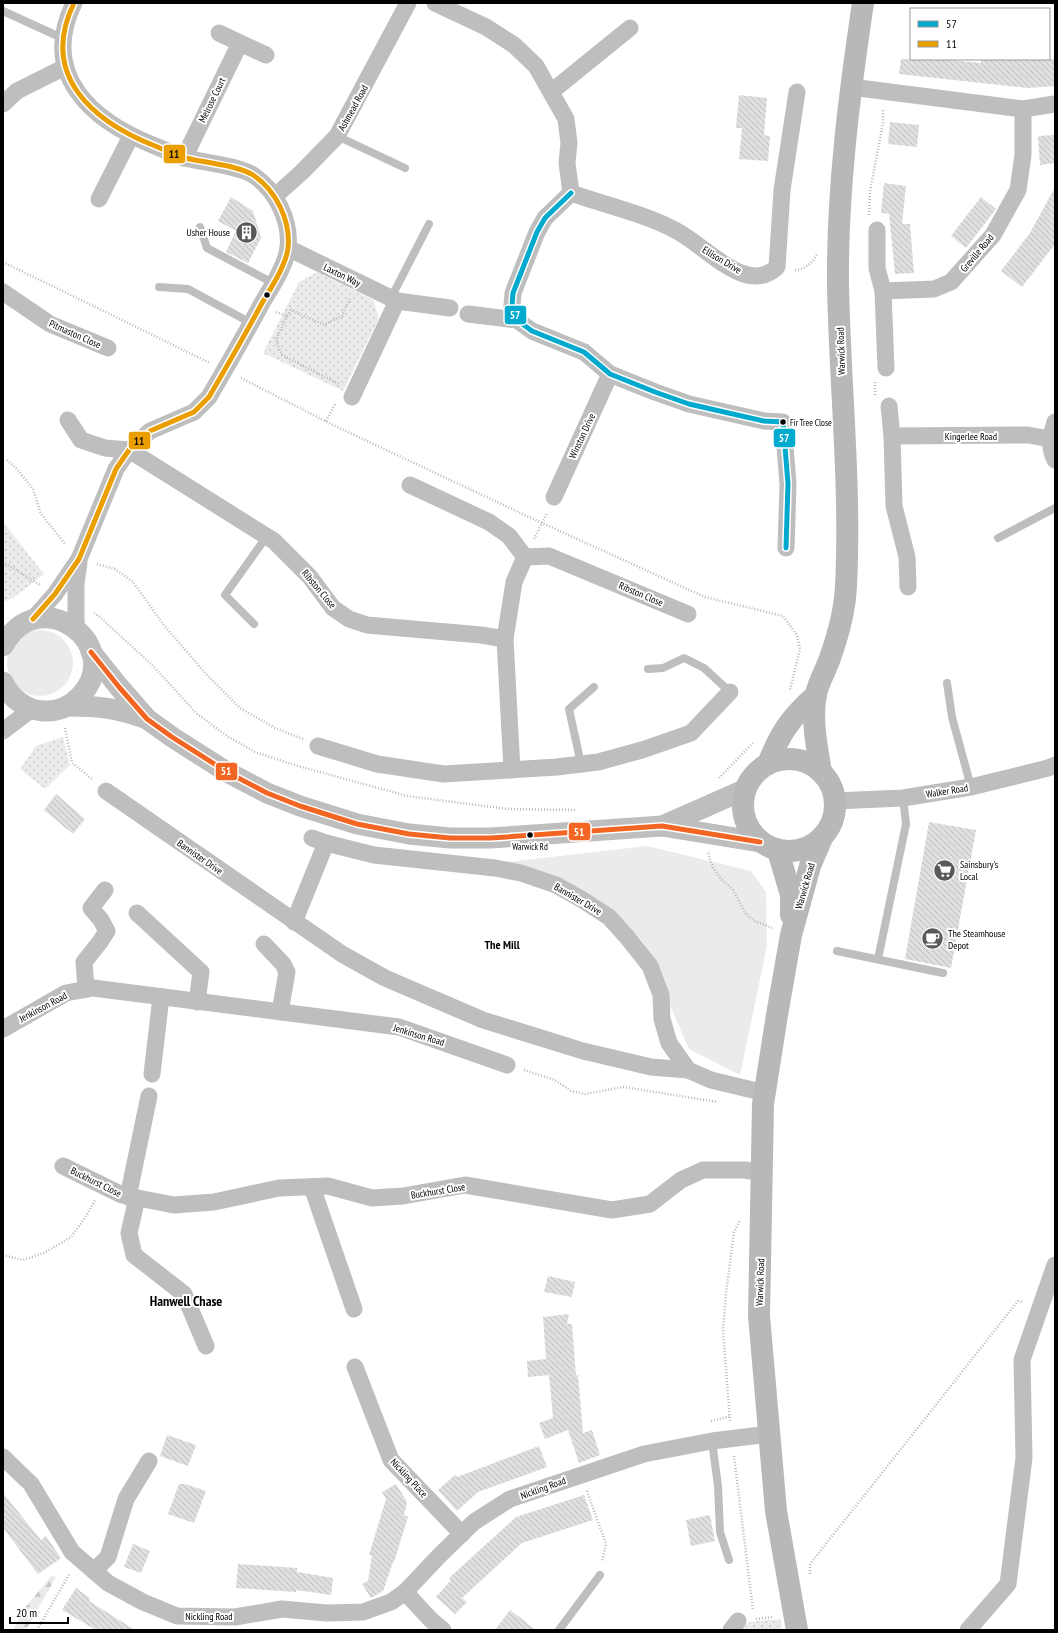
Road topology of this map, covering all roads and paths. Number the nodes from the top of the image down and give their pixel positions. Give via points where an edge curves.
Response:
1 (74, 3) edge
2 (408, 3) edge
3 (435, 3) edge
4 (863, 3) edge
5 (3, 11) edge
6 (630, 28) dead end
7 (219, 33) dead end
8 (62, 38) junction
9 (240, 43) junction
10 (266, 55) dead end
11 (65, 67) junction
12 (851, 87) junction
13 (551, 92) junction
14 (797, 92) dead end
15 (884, 92) junction
16 (3, 104) edge
17 (1055, 104) edge
18 (1023, 109) junction
19 (131, 136) junction
20 (337, 136) junction
21 (184, 158) junction
22 (405, 168) dead end
23 (571, 193) junction
24 (275, 196) junction
25 (99, 199) dead end
26 (429, 224) dead end
27 (873, 225) joint
28 (200, 227) dead end
29 (288, 248) junction
30 (273, 283) junction
31 (159, 288) dead end
32 (883, 291) junction
33 (3, 292) edge
34 (351, 296) dead end
35 (394, 299) junction
36 (262, 304) junction
37 (450, 308) dead end
38 (468, 314) dead end
39 (286, 316) junction
40 (517, 320) junction
41 (251, 323) junction
42 (108, 348) dead end
43 (886, 368) joint
44 (610, 374) junction
45 (343, 395) junction
46 (889, 406) joint
47 (68, 420) dead end
48 (326, 421) dead end
49 (1055, 422) edge
50 (892, 436) junction
51 (1050, 439) junction
52 (129, 450) junction
53 (7, 460) dead end
54 (1055, 460) edge
55 (410, 486) dead end
56 (554, 497) joint
57 (1055, 508) edge
58 (267, 536) junction
59 (998, 538) dead end
60 (786, 548) dead end
61 (525, 557) junction
62 (79, 559) junction
63 (908, 586) dead end
64 (688, 614) dead end
65 (254, 624) dead end
66 (18, 626) edge
67 (76, 628) junction
68 (505, 639) junction
69 (3, 646) edge
70 (91, 652) junction
71 (648, 669) dead end
72 (947, 683) dead end
73 (4, 687) edge
74 (594, 687) dead end
75 (730, 692) joint
76 (816, 694) junction
77 (32, 709) junction
78 (66, 715) junction
79 (147, 719) junction
80 (3, 731) edge
81 (318, 746) joint
82 (581, 764) junction
83 (768, 764) junction
84 (1055, 764) edge
85 (512, 770) junction
86 (821, 772) junction
87 (971, 787) junction
88 (746, 789) junction
89 (106, 791) joint
90 (903, 798) junction
91 (835, 801) junction
92 (662, 826) junction
93 (710, 835) junction
94 (822, 838) junction
95 (769, 847) junction
96 (105, 890) dead end
97 (137, 913) dead end
98 (294, 922) junction
99 (791, 934) junction
100 (264, 944) dead end
101 (837, 952) dead end
102 (878, 959) junction
103 (943, 973) dead end
104 (86, 989) junction
105 (161, 997) junction
106 (197, 1002) junction
107 (280, 1012) junction
108 (3, 1029) edge
109 (507, 1065) joint
110 (688, 1070) junction
111 (152, 1074) dead end
112 (765, 1093) junction
113 (149, 1096) dead end
114 (723, 1103) dead end
115 (63, 1166) dead end
116 (762, 1173) junction
117 (103, 1186) junction
118 (312, 1187) junction
119 (133, 1197) junction
120 (743, 1214) dead end
121 (3, 1255) edge
122 (1054, 1270) edge
123 (1040, 1308) junction
124 (354, 1309) dead end
125 (206, 1346) dead end
126 (355, 1367) dead end
127 (769, 1434) junction
128 (732, 1439) junction
129 (712, 1441) junction
130 (3, 1457) edge
131 (149, 1461) dead end
132 (581, 1475) junction
133 (462, 1534) junction
134 (81, 1559) junction
135 (730, 1560) dead end
136 (94, 1571) junction
137 (600, 1575) joint
138 (810, 1577) dead end
139 (405, 1592) junction
140 (753, 1612) dead end
141 (796, 1622) edge
142 (234, 1623) edge
143 (755, 1625) dead end
144 (37, 1630) edge
145 (442, 1630) edge
146 (559, 1630) edge
147 (968, 1630) edge

1 - 8 street via 67,17
2 - 20 street, Ashmead Road
3 - 13 street via 486,27 514,45 536,66
4 - 12 main road, Warwick Road
5 - 8 lane
6 - 13 street
7 - 9 street
8 - 11 street
9 - 10 street
9 - 21 street, Melrose Court
11 - 16 street via 17,90
11 - 19 street via 78,95 95,112
12 - 15 street
12 - 76 main road, Warwick Road via 840,212 838,285 848,517 846,588 842,623
13 - 23 street via 566,118
14 - 23 street, Ellison Drive via 782,190 777,267 771,272 758,277 741,273 676,230
15 - 18 street
15 - 27 path via 883,123 870,191
17 - 18 street
18 - 32 street, Greville Road via 1023,155 1018,190 993,235 952,282 934,289
19 - 21 street
19 - 25 street
20 - 22 lane
20 - 24 street, Ashmead Road
21 - 24 street via 230,166 252,175
23 - 40 street via 545,218 537,232 513,293 512,306
24 - 29 street via 283,214
26 - 35 lane
27 - 32 street via 877,268
28 - 30 lane via 207,248
29 - 30 street
29 - 35 street, Laxton Way
30 - 36 street
31 - 41 lane via 188,289
32 - 43 street
33 - 42 street, Pitmaston Close via 50,324
34 - 39 path via 342,316 324,325 291,310
35 - 37 street, Laxton Way
35 - 45 street
36 - 39 path
36 - 41 street
38 - 40 street
39 - 45 path via 276,340 282,355 339,384
40 - 44 street via 532,331 584,352
41 - 52 street via 209,397 194,412 150,431
43 - 46 path via 874,367 876,407
44 - 56 street, Winston Drive
44 - 60 street via 689,404 764,421 783,422 788,484
45 - 48 path
46 - 50 street
47 - 52 street via 81,440 105,448
49 - 51 street
50 - 51 street, Kingerlee Road via 1028,435
50 - 63 street via 894,506 907,556
51 - 54 street
52 - 58 street, Ribston Close
52 - 62 street via 116,469
53 - 62 path via 33,489 41,514
55 - 61 street via 489,522 509,536
56 - 61 path
57 - 59 lane
58 - 65 lane via 225,595
58 - 68 street, Ribston Close via 310,577 333,608 349,619 367,625
61 - 64 street, Ribston Close via 549,556
61 - 68 street via 514,582
62 - 66 street via 55,594
62 - 67 street
62 - 81 path via 115,569 132,582 163,624 206,674 240,708 276,728
66 - 67 street via 48,618 63,621
66 - 69 street
67 - 70 street via 83,635
68 - 85 street
70 - 78 street via 93,662 89,683
70 - 79 street
71 - 75 lane via 663,668 684,658 704,668
72 - 87 lane via 952,718
73 - 77 street via 15,700
74 - 82 lane via 569,709
75 - 82 street via 691,733 642,750
76 - 83 main road, Warwick Road via 797,711 775,745
76 - 86 main road, Warwick Road via 814,730
77 - 78 street
77 - 80 street
78 - 79 street via 97,706
78 - 89 path via 72,763
79 - 92 street via 227,772 268,793 357,824 409,834 450,838 491,838
81 - 85 street via 377,764 444,774
82 - 85 street
83 - 86 main road via 796,759
83 - 88 main road via 758,770
84 - 87 street, Walker Road via 1048,768
86 - 91 main road via 833,790
87 - 90 street, Walker Road
88 - 92 street
88 - 95 main road via 743,803 744,818 750,831
89 - 98 street, Bannister Drive
90 - 91 street, Walker Road
90 - 102 lane via 906,824
91 - 94 main road via 835,815
92 - 93 street
93 - 95 street
93 - 99 path via 708,852 713,868 733,890 746,914 755,921
94 - 95 main road via 796,851
94 - 99 main road, Warwick Road via 810,866
95 - 99 main road, Warwick Road via 791,895
96 - 104 street via 92,908 107,932 84,962
97 - 106 street via 201,972
98 - 110 street, Bannister Drive via 342,954 385,978 483,1020 583,1052 651,1067
98 - 110 street, Bannister Drive via 319,841 374,855 495,868 521,873 556,885 608,916 650,966 661,995 662,1020 669,1043
99 - 112 main road, Warwick Road
100 - 107 street via 283,964 286,972
101 - 102 lane
102 - 103 lane
104 - 105 street, Jenkinson Road
104 - 108 street, Jenkinson Road via 66,993
105 - 106 street, Jenkinson Road
105 - 111 street
106 - 107 street, Jenkinson Road
107 - 109 street, Jenkinson Road via 399,1028
109 - 114 path via 555,1080 571,1091 585,1094 623,1087
110 - 112 street, Bannister Drive via 711,1080
112 - 116 main road, Warwick Road
113 - 119 street, Buckhurst Close
115 - 117 street, Buckhurst Close
116 - 118 street, Buckhurst Close via 745,1170 704,1170 681,1180 650,1204 612,1210 465,1185 403,1196 372,1198 328,1186
116 - 127 main road, Warwick Road via 759,1316
117 - 119 street, Buckhurst Close
117 - 121 path via 71,1237 44,1253 23,1260
118 - 119 street, Buckhurst Close via 279,1188 214,1202 174,1205
118 - 124 street
119 - 125 street via 129,1233 134,1255 184,1294
120 - 128 path via 734,1232 723,1330
122 - 123 street
123 - 138 path via 1018,1301 810,1564
123 - 147 street via 1022,1360 1024,1458 1008,1584
126 - 133 street, Nickling Place via 391,1460
127 - 128 street, Nickling Road
127 - 141 main road, Warwick Road via 776,1511
128 - 129 street, Nickling Road
128 - 140 path
129 - 132 street, Nickling Road via 644,1454
129 - 135 lane via 718,1486 720,1532
130 - 134 street, Nickling Road via 31,1484 72,1552
131 - 136 street via 126,1499 108,1557
132 - 133 street, Nickling Road via 510,1499 474,1522
132 - 137 path via 606,1544
133 - 139 street, Nickling Road
134 - 136 street, Nickling Road
134 - 144 path via 73,1567
136 - 142 street, Nickling Road via 108,1583 143,1602 177,1616
137 - 146 lane
139 - 142 street, Nickling Road via 391,1602 362,1612 327,1613 282,1609
139 - 145 street
141 - 143 path via 754,1620

